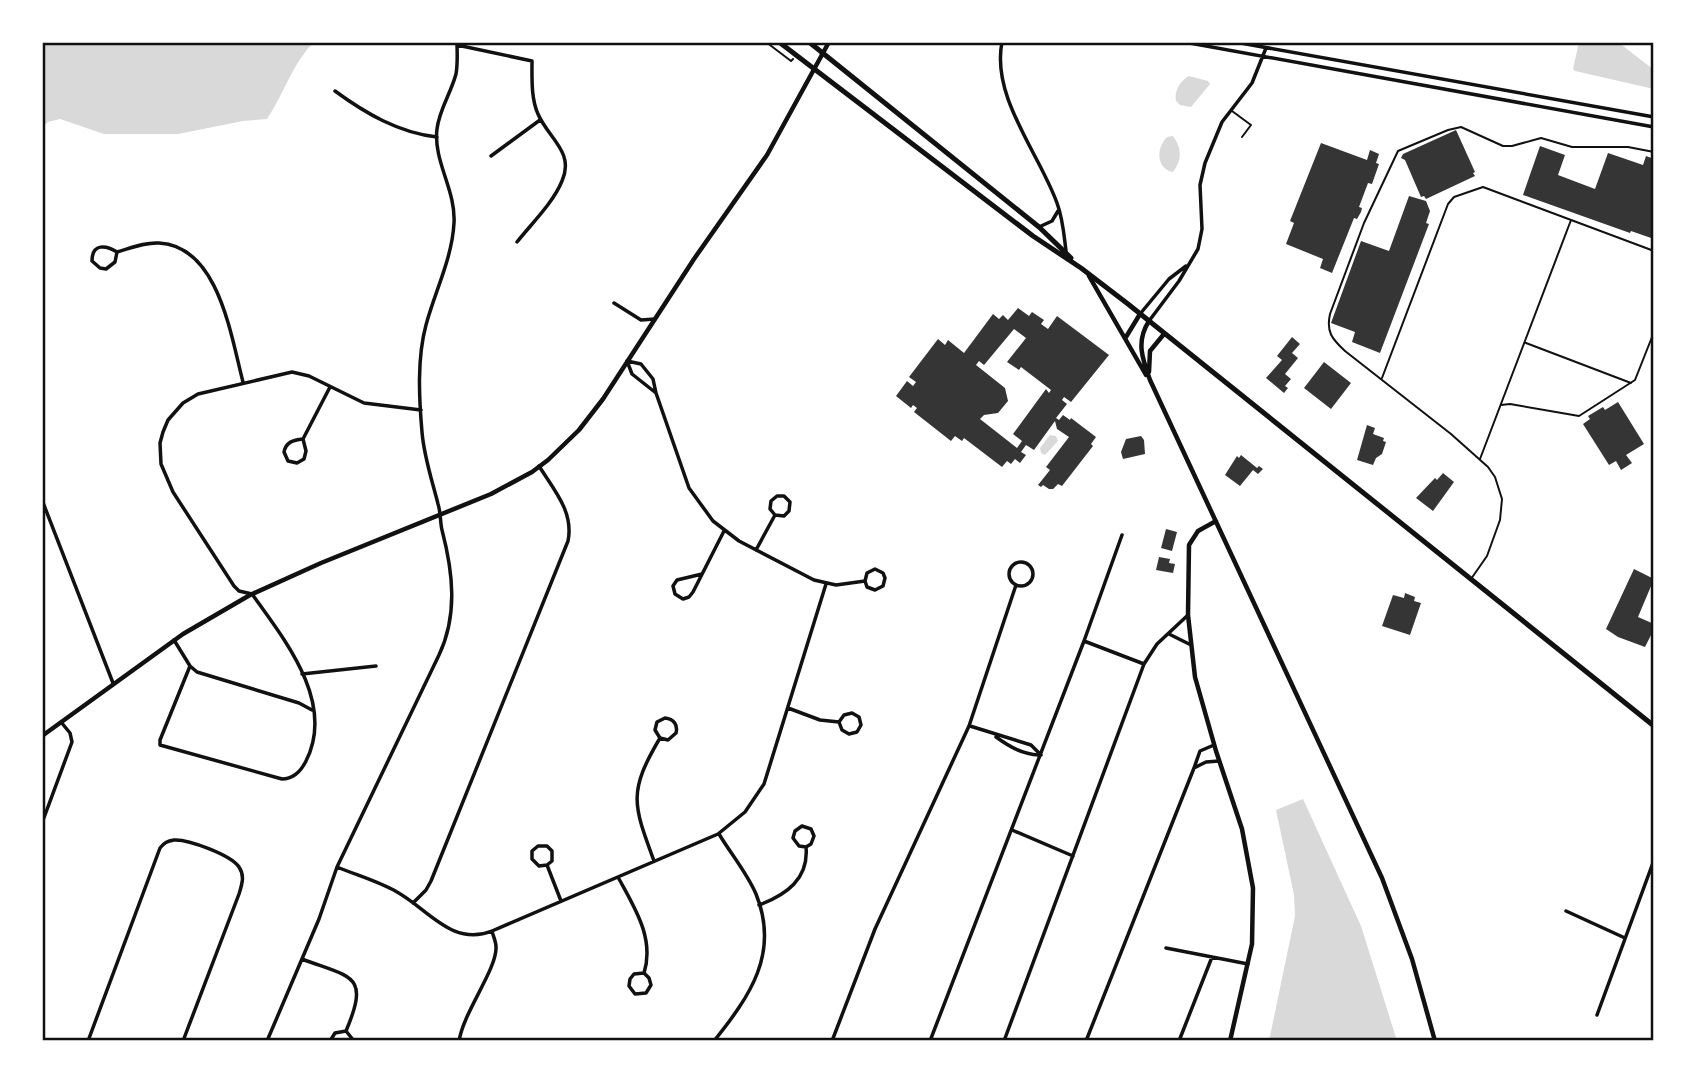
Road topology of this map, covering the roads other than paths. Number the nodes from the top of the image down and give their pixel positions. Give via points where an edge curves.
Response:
1 (779, 42) edge
2 (809, 42) edge
3 (829, 42) edge
4 (1002, 42) edge
5 (1184, 42) edge
6 (1235, 42) edge
7 (1268, 42) edge
8 (457, 43) edge
9 (1266, 48) junction
10 (823, 52) junction
11 (1262, 57) junction
12 (814, 69) junction
13 (335, 90) dead end
14 (1231, 110) junction
15 (1654, 117) edge
16 (541, 120) junction
17 (1654, 127) edge
18 (437, 137) junction
19 (1242, 137) dead end
20 (1654, 152) edge
21 (491, 156) dead end
22 (1059, 209) junction
23 (1571, 220) junction
24 (1039, 227) junction
25 (517, 242) dead end
26 (1654, 251) edge
27 (117, 252) junction
28 (1066, 253) junction
29 (1188, 264) junction
30 (1081, 268) junction
31 (1087, 272) junction
32 (614, 303) dead end
33 (1140, 314) junction
34 (655, 319) junction
35 (1149, 321) junction
36 (1654, 332) edge
37 (1164, 334) junction
38 (1126, 338) junction
39 (1525, 342) junction
40 (627, 361) junction
41 (1381, 379) junction
42 (1150, 380) junction
43 (243, 382) junction
44 (1631, 383) junction
45 (330, 387) junction
46 (656, 393) junction
47 (1501, 405) junction
48 (421, 410) junction
49 (303, 439) junction
50 (1479, 460) junction
51 (539, 466) junction
52 (42, 500) edge
53 (441, 514) junction
54 (775, 515) junction
55 (1216, 521) junction
56 (724, 531) junction
57 (1122, 535) dead end
58 (757, 550) junction
59 (702, 574) junction
60 (1471, 579) junction
61 (865, 581) junction
62 (826, 584) junction
63 (1016, 585) junction
64 (251, 594) junction
65 (1188, 615) junction
66 (1169, 634) junction
67 (174, 640) junction
68 (1084, 641) junction
69 (1189, 644) junction
70 (1144, 664) junction
71 (190, 666) junction
72 (376, 667) dead end
73 (302, 674) junction
74 (113, 683) junction
75 (788, 708) junction
76 (314, 711) junction
77 (61, 722) junction
78 (839, 722) junction
79 (969, 726) junction
80 (1654, 726) edge
81 (42, 736) edge
82 (994, 736) junction
83 (660, 738) junction
84 (1214, 745) junction
85 (1041, 755) junction
86 (1219, 761) junction
87 (1194, 768) junction
88 (42, 823) edge
89 (1012, 830) junction
90 (718, 834) junction
91 (806, 847) junction
92 (1073, 856) junction
93 (1654, 860) edge
94 (654, 861) junction
95 (547, 865) junction
96 (337, 867) junction
97 (618, 877) junction
98 (561, 901) junction
99 (413, 903) junction
100 (759, 905) junction
101 (1566, 911) dead end
102 (492, 930) junction
103 (1626, 938) junction
104 (1166, 948) dead end
105 (1212, 957) junction
106 (302, 960) junction
107 (1248, 964) junction
108 (644, 973) junction
109 (1597, 1015) dead end
110 (346, 1031) junction
111 (88, 1041) edge
112 (183, 1041) edge
113 (267, 1041) edge
114 (330, 1041) edge
115 (354, 1041) edge
116 (459, 1041) edge
117 (714, 1041) edge
118 (832, 1041) edge
119 (930, 1041) edge
120 (1004, 1041) edge
121 (1086, 1041) edge
122 (1179, 1041) edge
123 (1230, 1041) edge
124 (1435, 1041) edge

1 - 12 main road
2 - 10 main road
3 - 10 main road
4 - 22 street via 1000,67 1006,91
5 - 11 street
6 - 9 street
7 - 9 lane
8 - 16 street via 532,61 535,105
8 - 18 street via 456,73
9 - 11 street
9 - 15 street
10 - 12 main road
10 - 24 main road
11 - 14 street via 1250,88
11 - 17 street
12 - 30 main road via 1032,236
12 - 34 main road via 767,155
13 - 18 street via 386,122
14 - 19 lane via 1251,125
14 - 29 street via 1203,171 1202,234
16 - 21 street
16 - 25 street via 562,149 565,172 558,190
18 - 48 street via 454,224 423,337
20 - 41 lane via 1628,146 1572,148 1541,138 1503,146 1461,127 1398,151 1364,223 1328,326 1333,340
22 - 24 street via 1052,221
22 - 28 street
23 - 26 lane
23 - 39 lane
23 - 41 lane via 1483,187 1454,197
24 - 28 main road
27 - 27 street via 115,262 106,269 93,261 98,247
27 - 43 street via 164,244 197,261 213,282
28 - 30 main road
29 - 33 street
29 - 35 street
30 - 31 main road
31 - 33 main road
31 - 38 main road
32 - 34 street via 641,320
33 - 35 main road
33 - 38 main road
34 - 40 main road
35 - 37 main road
35 - 42 main road via 1141,350
36 - 44 lane
37 - 42 main road via 1149,354
37 - 60 main road
38 - 42 main road
39 - 44 lane
39 - 47 lane
40 - 46 street via 630,371
40 - 46 street via 644,366
40 - 51 main road via 579,430
41 - 50 lane
42 - 55 main road
43 - 45 street via 292,372
43 - 64 street via 183,402 168,420 160,453 173,492 234,586
44 - 47 lane via 1579,416
45 - 48 street via 364,403
45 - 49 street
46 - 56 street via 689,488 704,512
47 - 50 lane
48 - 53 street via 425,453
49 - 49 street via 304,459 288,461 284,453 287,444
50 - 60 lane via 1495,477 1502,504 1490,549
51 - 53 main road via 502,489
51 - 99 street via 568,514 568,541 431,881
52 - 74 street
53 - 64 main road
53 - 96 street via 452,590 449,630
54 - 54 street via 770,503 775,496 784,496 790,502 789,511
54 - 58 street
55 - 65 main road via 1198,531 1189,545
55 - 124 main road via 1382,878
56 - 58 street
56 - 59 street
57 - 68 street
58 - 62 street
59 - 59 street via 677,580 674,594 689,597
60 - 80 main road
61 - 61 street via 872,570 881,571 886,578 878,590
61 - 62 street
62 - 75 street
63 - 63 street via 1010,569 1018,562 1025,563 1032,579
63 - 79 street
64 - 67 main road
64 - 73 street
65 - 66 street
65 - 69 main road
66 - 69 street
66 - 70 street
67 - 71 street
67 - 74 main road
68 - 70 street
68 - 85 street
69 - 84 main road
70 - 92 street
71 - 76 street via 201,674
71 - 76 street via 160,745 286,779 297,774 310,753 316,728
72 - 73 street
73 - 76 street
74 - 77 main road
75 - 78 street
75 - 90 street via 764,784 745,812
77 - 81 main road
77 - 88 street via 72,742
78 - 78 street via 850,712 858,715 861,723 857,732 849,734
79 - 82 street
79 - 118 street via 875,929
82 - 85 street via 1010,747
82 - 85 street via 1031,745
83 - 83 street via 657,722 673,720 675,736
83 - 94 street via 642,772 636,798
84 - 86 main road
84 - 87 street via 1200,751
85 - 89 street
86 - 87 street
86 - 107 main road via 1250,864 1254,923
87 - 121 street
89 - 92 street
89 - 119 street
90 - 94 street
90 - 100 street via 747,877
91 - 91 street via 793,838 802,826 814,834
91 - 100 street via 805,866 796,884
92 - 120 street
93 - 103 street
94 - 97 street
95 - 95 street via 539,866 532,859 538,846 552,851
95 - 98 street
96 - 99 street via 386,886
96 - 106 street
97 - 98 street
97 - 108 street via 644,930
98 - 102 street
99 - 102 street via 452,931 477,935
100 - 117 street via 764,931 760,969 748,997
101 - 103 street
102 - 116 street via 495,954 467,1012
103 - 109 street
104 - 105 street
105 - 107 street
105 - 122 street
106 - 110 street via 346,976 355,985 358,999
106 - 113 street
107 - 123 main road
108 - 108 street via 629,979 637,995 650,987
110 - 114 street via 335,1033
110 - 115 street
111 - 112 street via 158,852 168,841 178,840 233,860 243,878

